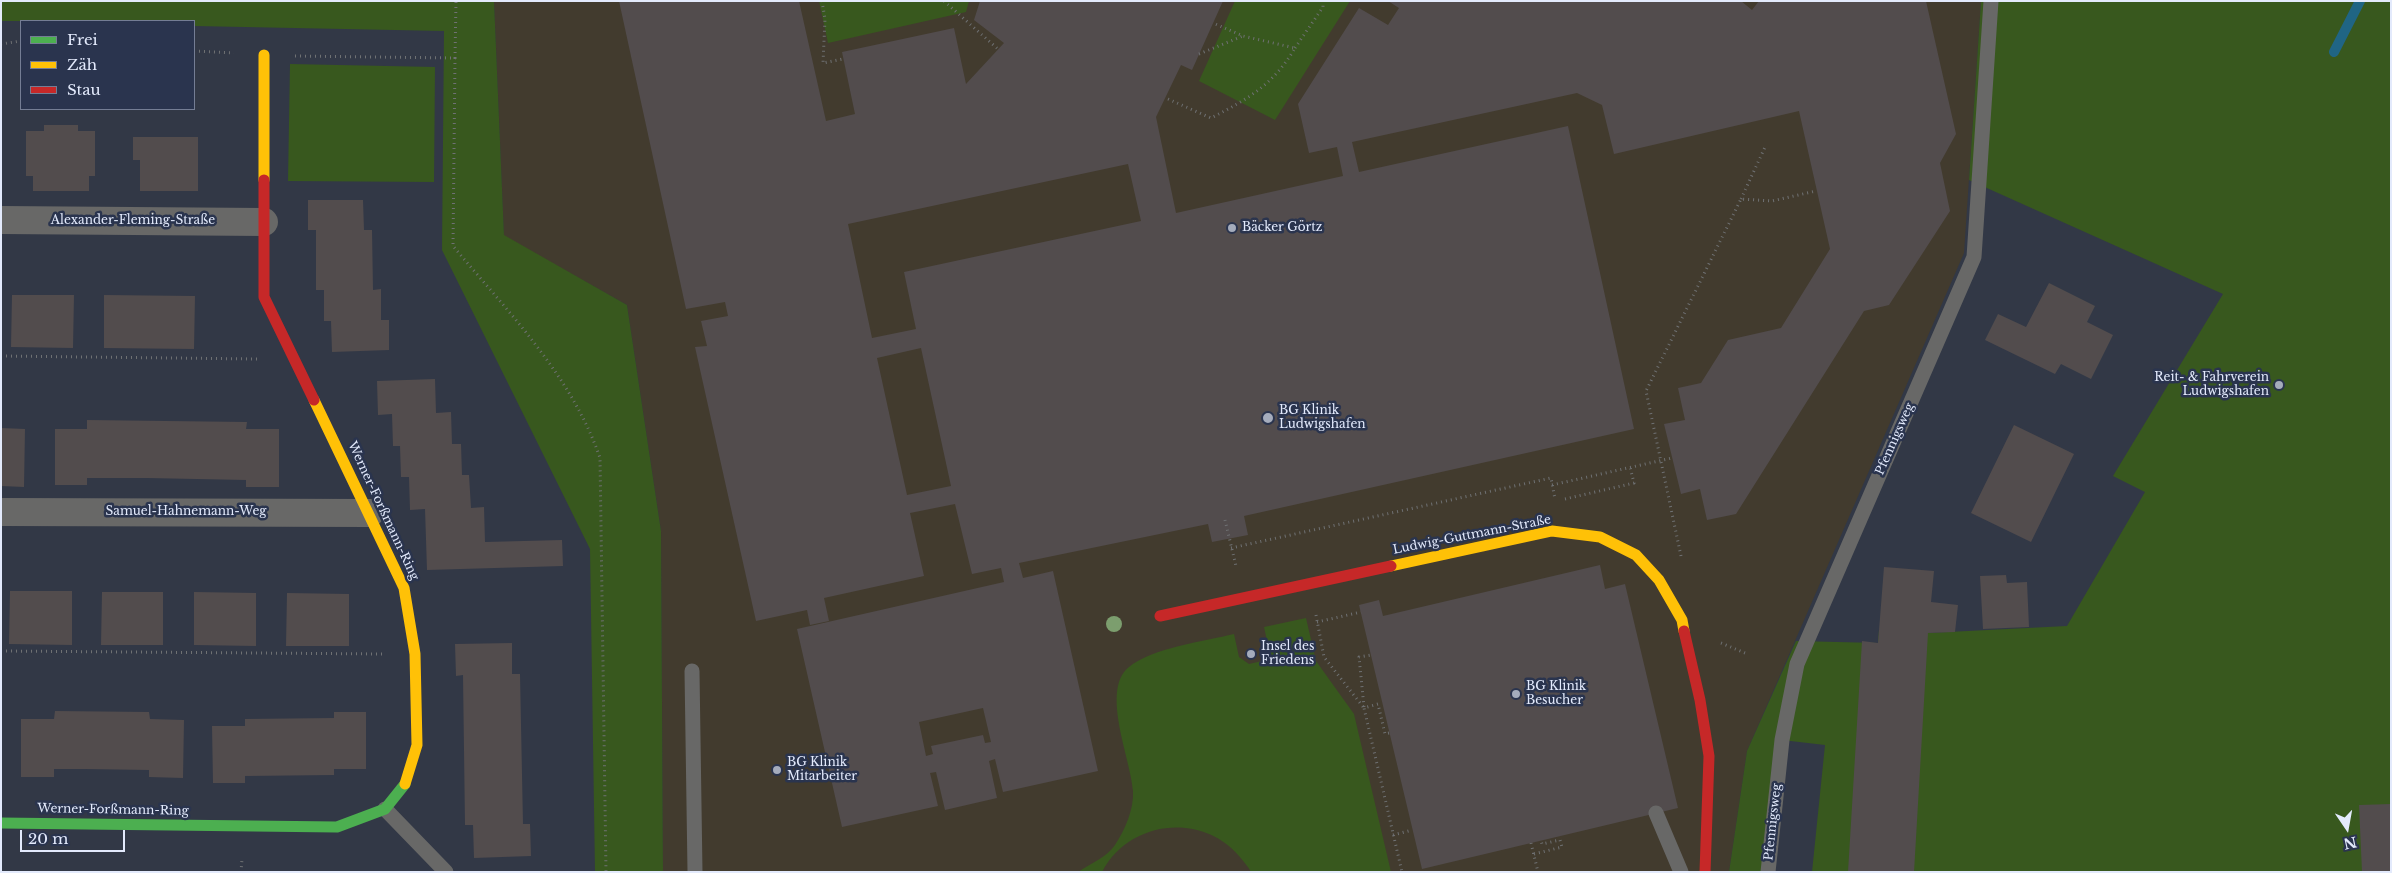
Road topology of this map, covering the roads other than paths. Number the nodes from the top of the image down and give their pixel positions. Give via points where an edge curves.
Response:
1 (1991, 1) edge
2 (264, 55) road end
3 (1, 220) edge
4 (264, 222) junction
5 (1, 512) edge
6 (370, 513) junction
7 (1160, 616) dead end
8 (692, 671) dead end
9 (384, 809) junction
10 (1656, 813) dead end
11 (1, 823) edge
12 (446, 872) edge
13 (695, 872) edge
14 (1681, 872) edge
15 (1705, 872) edge
16 (1768, 872) edge

1 - 16 lane, Pfennigsweg via 1974,257 1797,664 1782,740
2 - 4 street, Werner-Forßmann-Ring
3 - 4 street, Alexander-Fleming-Straße
4 - 6 street, Werner-Forßmann-Ring via 264,297
5 - 6 street, Samuel-Hahnemann-Weg
6 - 9 street, Werner-Forßmann-Ring via 404,588 415,654 417,745 408,781
7 - 15 street, Ludwig-Guttmann-Straße via 1552,531 1600,537 1636,555 1659,580 1682,620 1709,756
8 - 13 lane
9 - 11 street, Werner-Forßmann-Ring via 338,826
9 - 12 lane
10 - 14 lane

